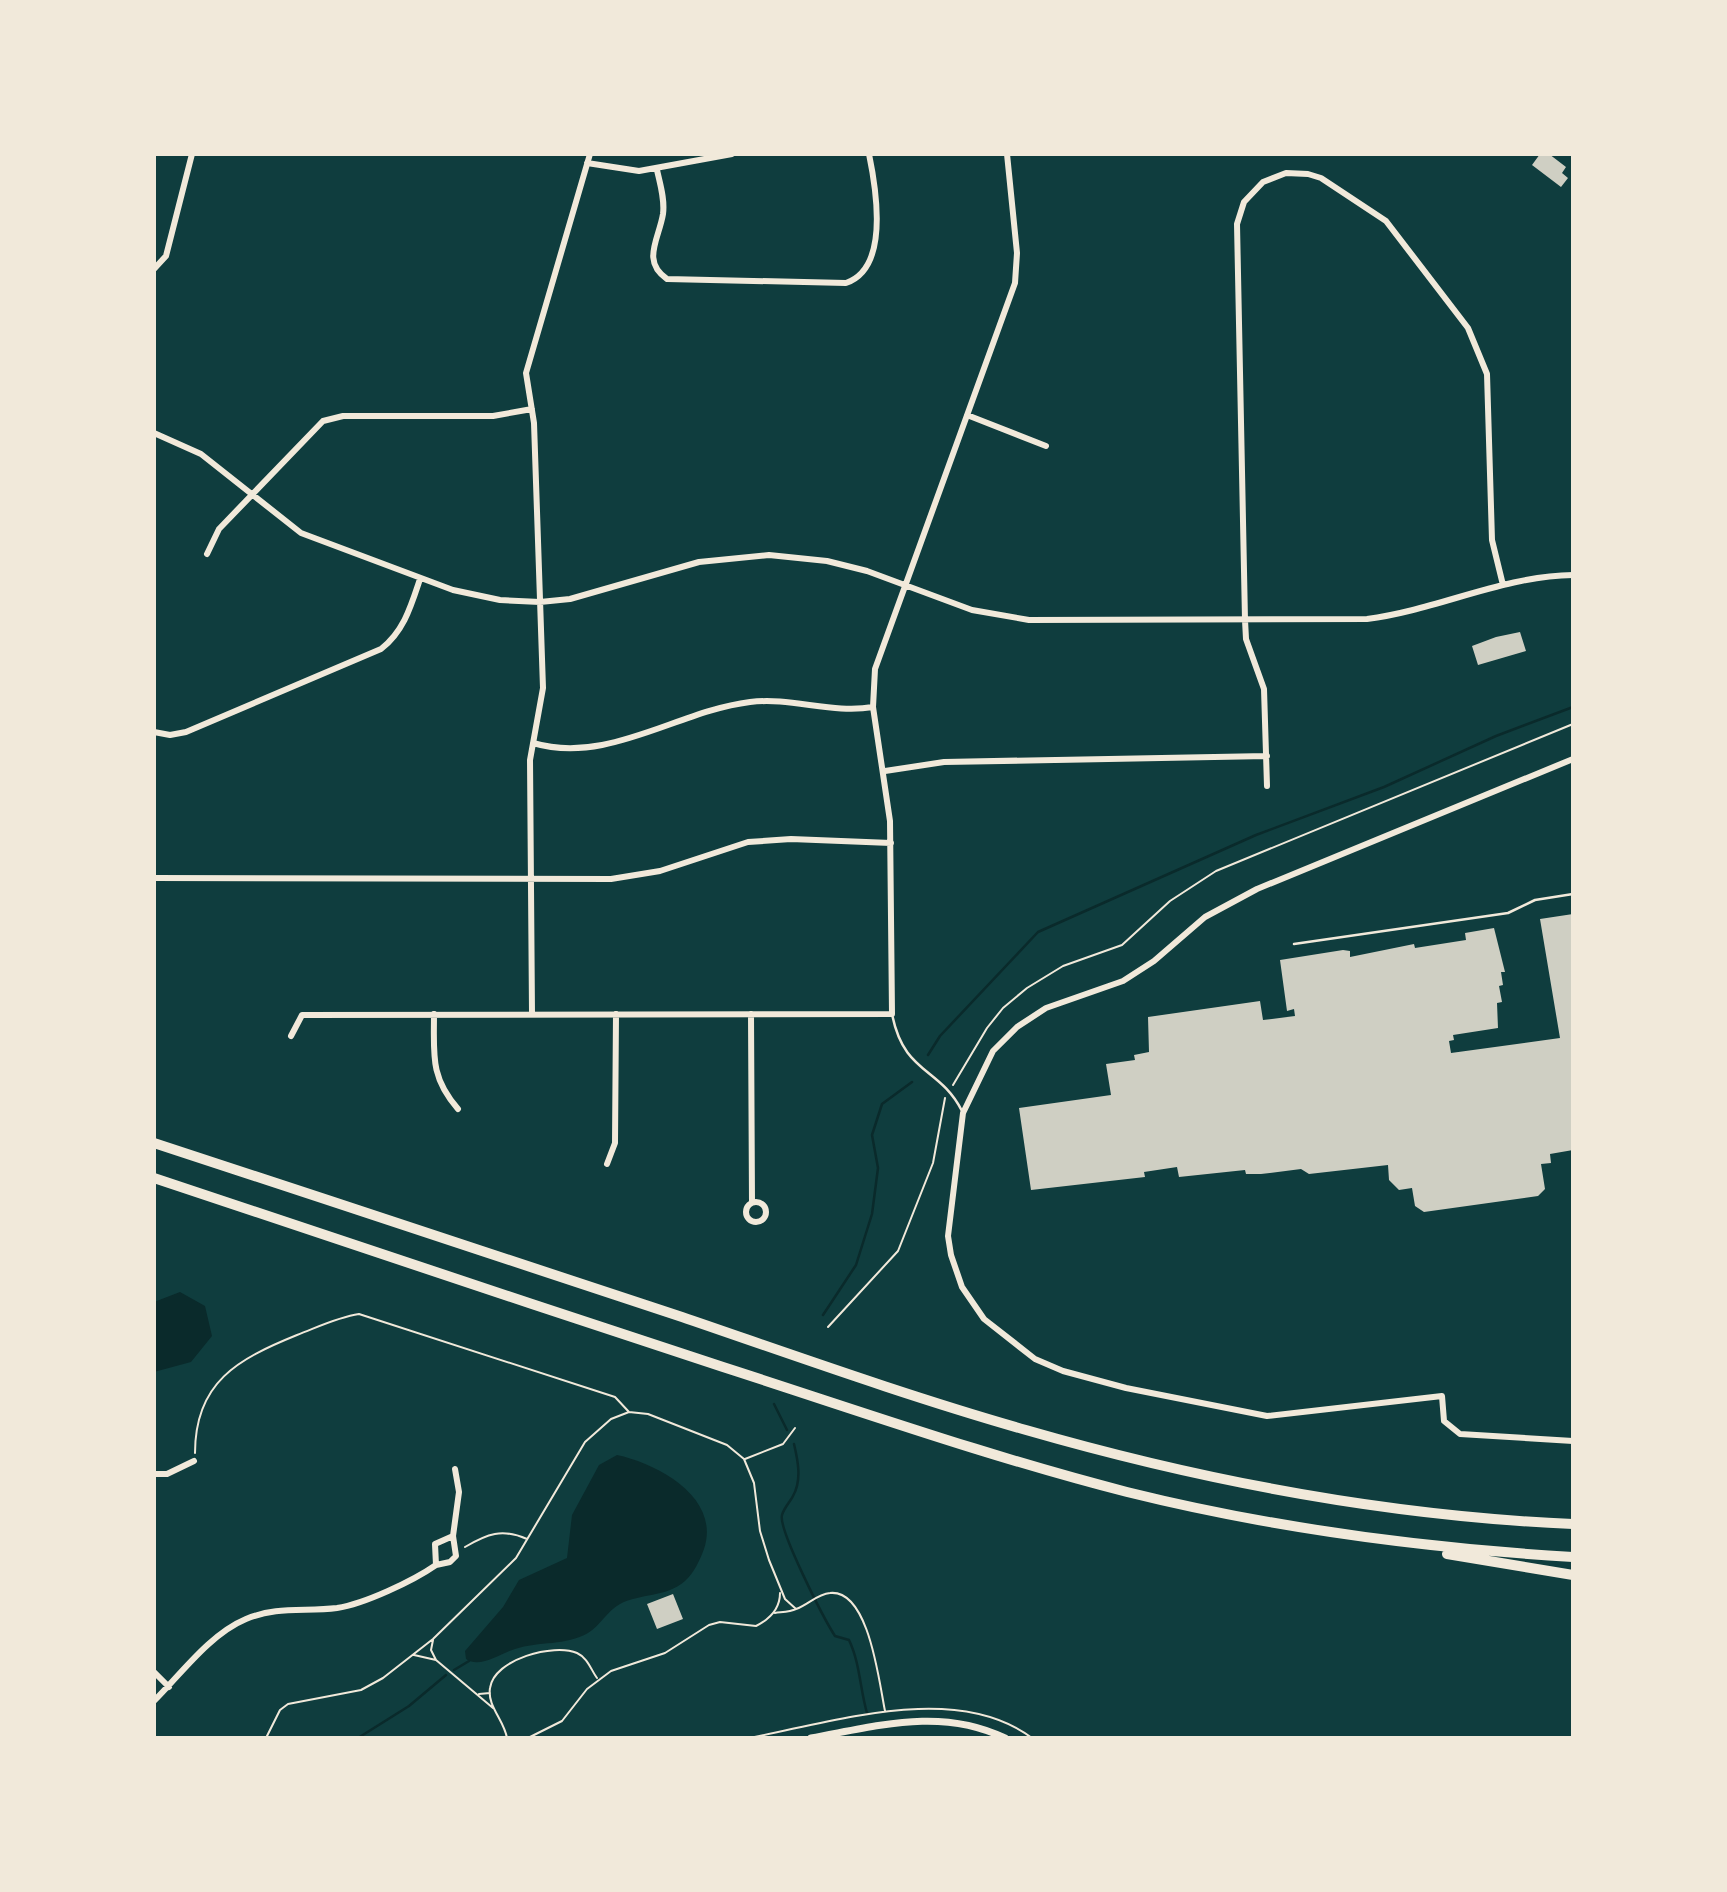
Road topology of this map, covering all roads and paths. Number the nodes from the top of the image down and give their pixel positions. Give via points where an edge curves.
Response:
1 (192, 154) edge
2 (590, 154) edge
3 (732, 154) edge
4 (869, 154) edge
5 (1007, 154) edge
6 (587, 163) junction
7 (657, 170) junction
8 (154, 269) edge
9 (532, 409) junction
10 (967, 415) junction
11 (154, 433) edge
12 (1046, 446) dead end
13 (251, 494) junction
14 (207, 554) dead end
15 (1573, 575) edge
16 (420, 579) junction
17 (903, 585) junction
18 (1503, 585) junction
19 (540, 602) junction
20 (1245, 620) junction
21 (873, 707) junction
22 (154, 732) edge
23 (533, 743) junction
24 (1266, 756) junction
25 (1573, 759) edge
26 (884, 771) junction
27 (1267, 786) dead end
28 (891, 843) junction
29 (154, 878) edge
30 (532, 879) junction
31 (1573, 894) edge
32 (1294, 944) dead end
33 (532, 1013) junction
34 (434, 1014) junction
35 (616, 1014) junction
36 (751, 1014) junction
37 (892, 1014) junction
38 (291, 1036) dead end
39 (458, 1109) dead end
40 (963, 1112) junction
41 (154, 1143) edge
42 (607, 1164) dead end
43 (154, 1178) edge
44 (752, 1202) dead end
45 (629, 1412) junction
46 (795, 1428) dead end
47 (1573, 1441) edge
48 (744, 1459) junction
49 (194, 1461) joint
50 (456, 1469) dead end
51 (154, 1474) edge
52 (1479, 1516) junction
53 (1573, 1517) edge
54 (1573, 1524) edge
55 (1345, 1533) junction
56 (453, 1536) junction
57 (528, 1540) junction
58 (457, 1549) junction
59 (1573, 1558) edge
60 (436, 1565) junction
61 (1573, 1575) edge
62 (780, 1591) junction
63 (796, 1609) junction
64 (774, 1613) junction
65 (433, 1639) junction
66 (413, 1655) junction
67 (436, 1660) junction
68 (154, 1672) edge
69 (597, 1678) junction
70 (169, 1687) junction
71 (490, 1693) junction
72 (478, 1694) junction
73 (154, 1702) edge
74 (494, 1709) junction
75 (266, 1738) edge
76 (507, 1738) edge
77 (528, 1738) edge
78 (749, 1738) edge
79 (811, 1738) edge
80 (1005, 1738) edge

1 - 8 street via 166,256
2 - 6 street
3 - 7 street
4 - 7 street via 877,192 877,224 866,268 846,283 667,279 660,275 652,260 663,213
5 - 10 street via 1017,253 1015,282
6 - 7 street via 620,171
6 - 9 street via 527,359
9 - 13 street via 493,416 334,417 314,427
9 - 19 street
10 - 12 street
10 - 17 street
11 - 13 street via 201,454
13 - 14 street via 219,529
13 - 16 street via 300,533
15 - 18 street via 1530,577
16 - 19 street via 477,596
16 - 22 street via 406,619 381,649 186,732
17 - 19 street via 827,561 747,556 699,562 592,594
17 - 20 street via 972,610 1029,621
17 - 21 street via 875,669
18 - 20 street via 1385,617
18 - 20 street via 1492,540 1487,374 1476,341 1386,221 1321,178 1286,173 1251,192 1237,225
19 - 23 street via 543,688
20 - 24 street via 1246,639 1264,690
21 - 23 street via 850,710 754,702 709,710 594,748 565,750
21 - 26 street
23 - 30 street
24 - 26 street via 944,762
24 - 27 street
25 - 40 street via 1257,889 1205,917 1123,981 1046,1008 1017,1027 993,1051
26 - 28 street
28 - 30 street via 770,840 727,847 638,876
28 - 37 street
29 - 30 street
30 - 33 street
31 - 32 lane via 1535,900 1508,913
33 - 34 street
33 - 35 street
34 - 38 street via 302,1015
34 - 39 street via 435,1074 443,1093
35 - 36 street
35 - 42 street via 615,1143
36 - 37 street
36 - 44 street
37 - 40 lane via 896,1034 909,1057 938,1081
40 - 47 street via 948,1236 956,1274 984,1319 1035,1359 1126,1388 1267,1416 1442,1396 1444,1421 1460,1434
41 - 52 highway via 1024,1429 1241,1481
43 - 55 highway via 1040,1468 1130,1492
45 - 48 path via 648,1414 727,1445
45 - 49 path via 615,1397 359,1314 272,1345 233,1366 203,1407
45 - 57 path via 611,1419 585,1442
46 - 48 path via 783,1444
48 - 62 path via 754,1483 760,1531
49 - 51 street via 167,1474
50 - 56 street via 459,1492
52 - 53 highway
52 - 54 highway
55 - 59 highway
55 - 61 highway
56 - 58 street
56 - 60 street via 435,1544
57 - 58 path via 506,1532 488,1534
57 - 65 path via 509,1567
58 - 60 street via 453,1559
60 - 70 street via 352,1604 279,1610 244,1620 224,1632
62 - 63 path
62 - 64 path
63 - 64 path
63 - 78 path via 820,1596 841,1593 854,1603 873,1654 885,1712
64 - 69 path via 756,1626 709,1625 665,1653
65 - 66 path
65 - 67 path via 431,1650
66 - 67 path
66 - 75 path via 361,1690 288,1704
67 - 72 path
68 - 70 street
69 - 71 path via 578,1653 549,1651 506,1664 494,1674
69 - 77 path via 571,1713
70 - 73 street
71 - 72 path
71 - 74 path
72 - 74 path
74 - 76 path
79 - 80 street via 928,1719 969,1724

